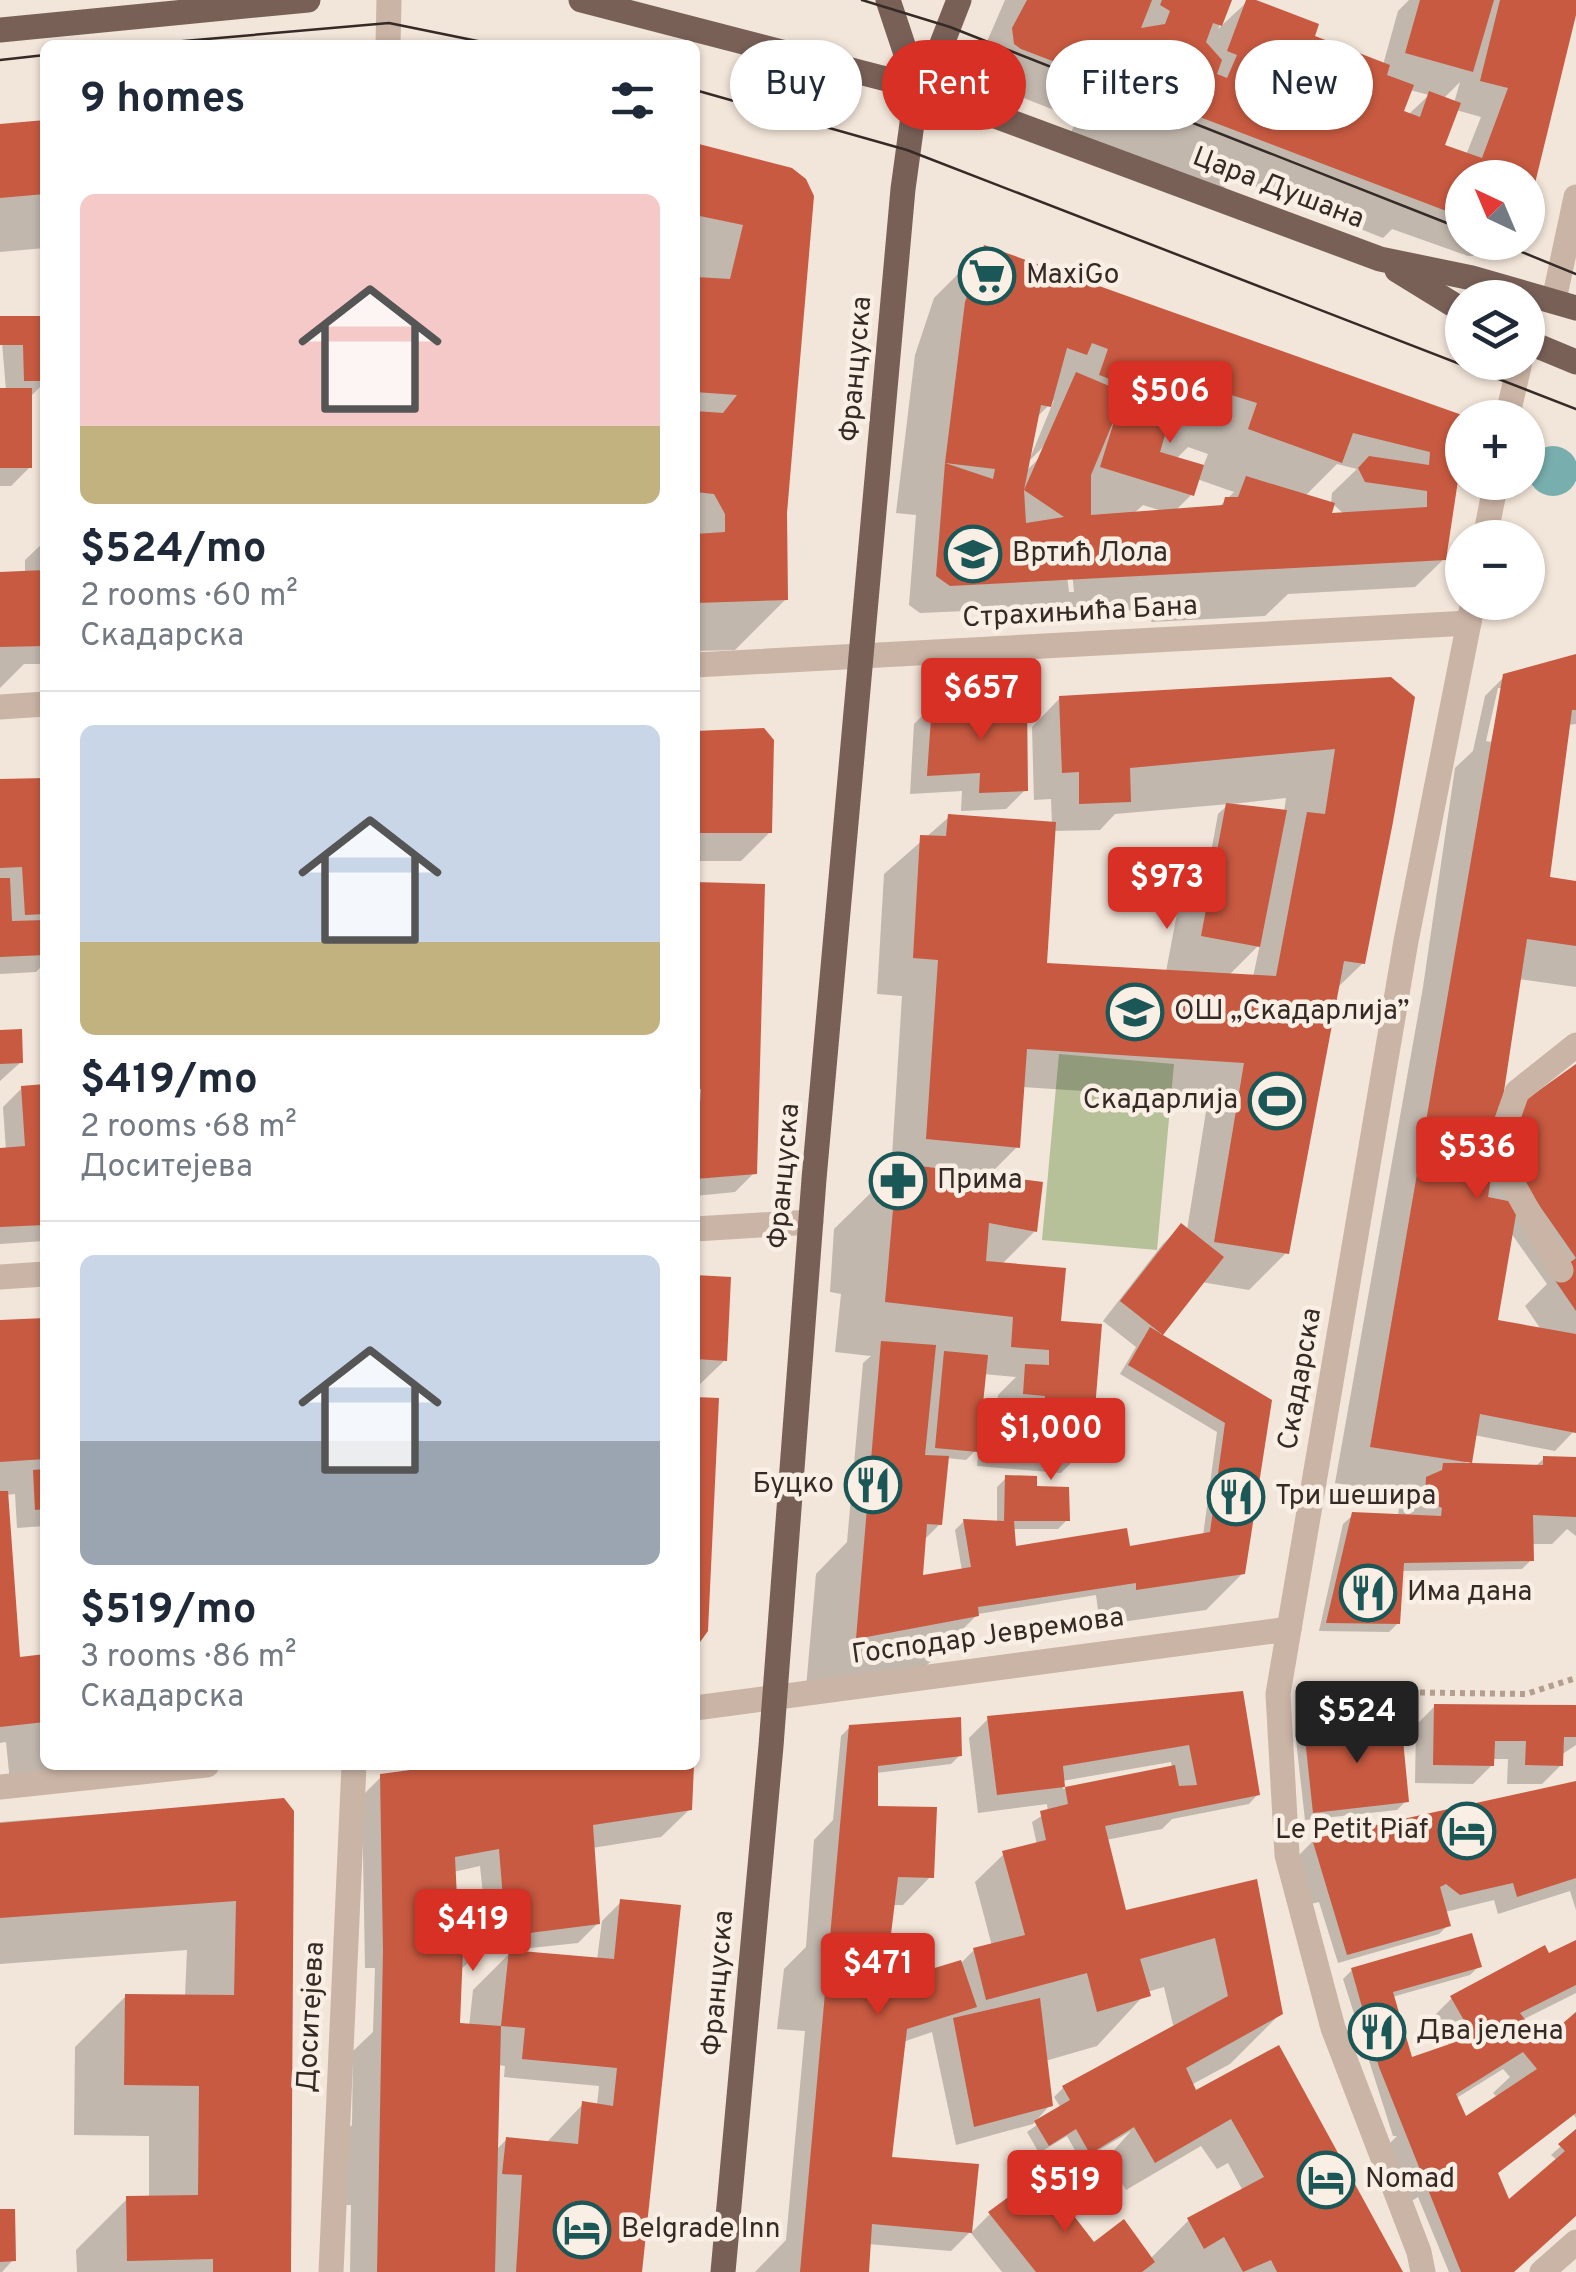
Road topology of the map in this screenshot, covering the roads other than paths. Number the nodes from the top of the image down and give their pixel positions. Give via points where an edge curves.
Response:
1 (308, 0) edge
2 (389, 0) edge
3 (581, 0) edge
4 (888, 0) edge
5 (960, 0) edge
6 (0, 30) edge
7 (388, 40) edge
8 (901, 40) edge
9 (944, 40) edge
10 (882, 78) edge
11 (1026, 128) edge
12 (912, 130) edge
13 (1576, 198) edge
14 (1380, 260) junction
15 (1445, 300) edge
16 (1565, 304) edge
17 (1545, 349) edge
18 (1576, 362) edge
19 (1445, 615) edge
20 (1470, 620) edge
21 (861, 655) junction
22 (700, 664) edge
23 (40, 704) edge
24 (0, 707) edge
25 (1576, 1045) edge
26 (811, 1222) junction
27 (700, 1230) edge
28 (1561, 1270) dead end
29 (40, 1274) edge
30 (0, 1277) edge
31 (1289, 1629) junction
32 (775, 1697) junction
33 (700, 1707) edge
34 (163, 1770) edge
35 (354, 1770) edge
36 (0, 1788) edge
37 (1576, 2242) edge
38 (330, 2272) edge
39 (722, 2272) edge
40 (1422, 2272) edge
41 (1542, 2272) edge

1 - 6 main road
2 - 7 street
3 - 10 main road, Цара Душана
4 - 8 main road
5 - 9 main road
11 - 14 main road, Цара Душана
12 - 21 main road, Француска
13 - 16 street
14 - 15 main road, Цара Душана
14 - 16 main road, Цара Душана
17 - 18 main road
19 - 21 street, Страхињића Бана
20 - 31 street, Скадарска via 1403,961
21 - 22 street, Страхињића Бана
21 - 26 main road, Француска
23 - 24 street
25 - 28 street via 1517,1092 1498,1146
26 - 27 street
26 - 32 main road, Француска
29 - 30 street
31 - 32 street, Господар Јевремова
31 - 40 street, Скадарска via 1278,1691 1288,1854 1332,2028
32 - 33 street, Господар Јевремова
32 - 39 main road, Француска
34 - 36 street
35 - 38 street, Доситејева
37 - 41 street

